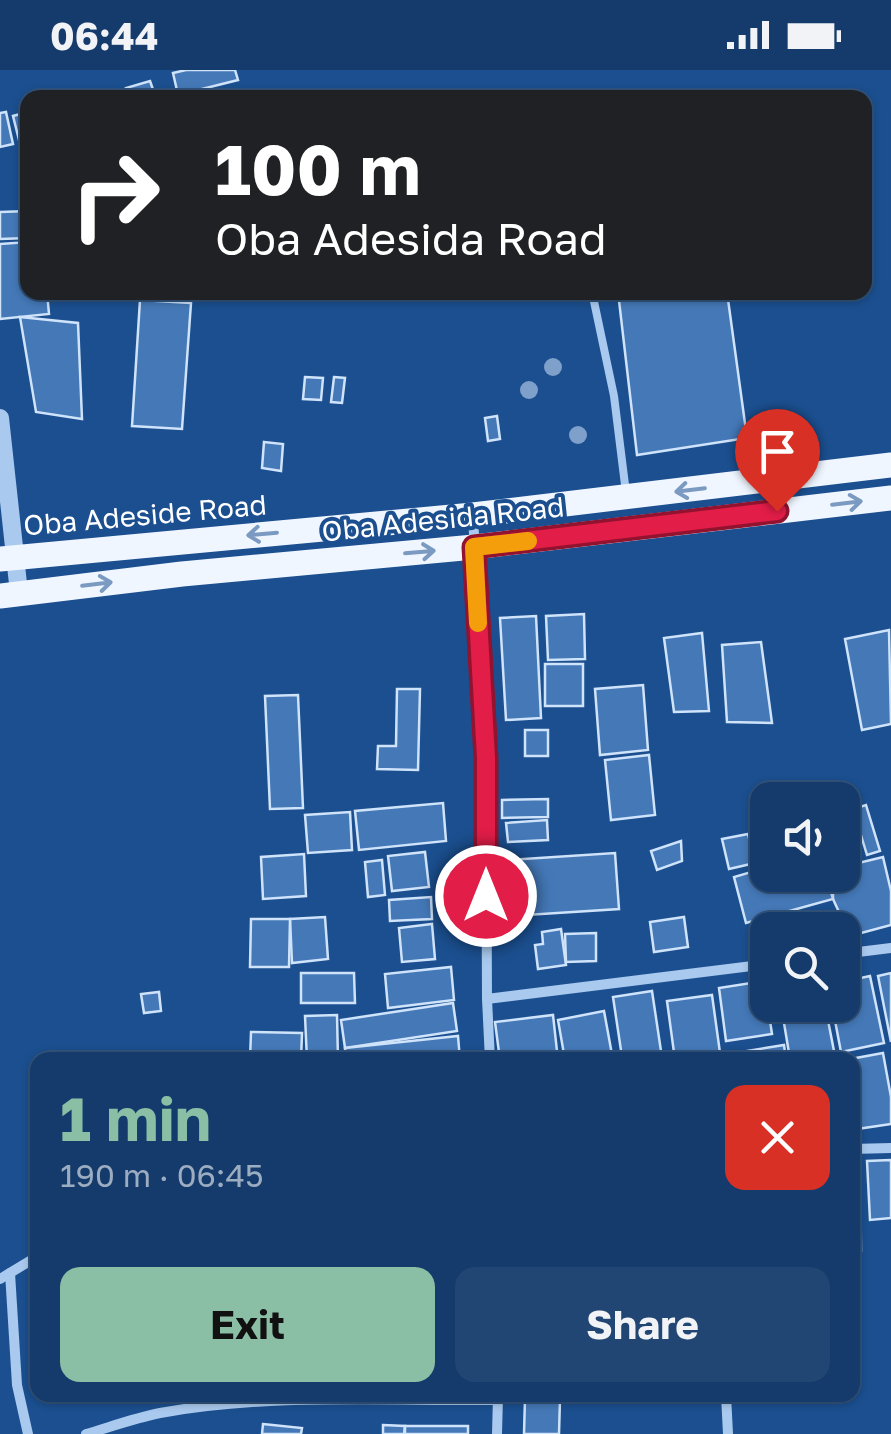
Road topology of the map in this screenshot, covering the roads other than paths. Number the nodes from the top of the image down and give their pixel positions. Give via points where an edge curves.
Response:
1 (594, 300) edge
2 (0, 418) edge
3 (891, 465) edge
4 (627, 498) junction
5 (891, 498) edge
6 (473, 515) junction
7 (474, 547) junction
8 (7, 558) edge
9 (10, 594) edge
10 (891, 948) edge
11 (860, 952) edge
12 (750, 966) edge
13 (486, 999) junction
14 (489, 1052) edge
15 (891, 1148) edge
16 (860, 1149) edge
17 (30, 1261) edge
18 (5, 1276) edge
19 (280, 1402) edge
20 (498, 1402) edge
21 (726, 1402) edge
22 (28, 1434) edge
23 (86, 1434) edge
24 (497, 1434) edge
25 (728, 1434) edge

1 - 4 lane
2 - 8 street
3 -> 4 main road, Oba Adeside Road
4 - 6 main road, Oba Adeside Road
7 -> 5 main road, Oba Adesida Road
6 - 7 street
6 -> 8 main road, Oba Adeside Road
9 -> 7 main road, Oba Adesida Road
7 - 13 street via 486,758
8 - 9 street
10 - 11 street
12 - 13 street
13 - 14 street
15 - 16 street
17 - 18 street
18 - 22 street
19 - 23 street via 158,1413
20 - 24 street
21 - 25 street

